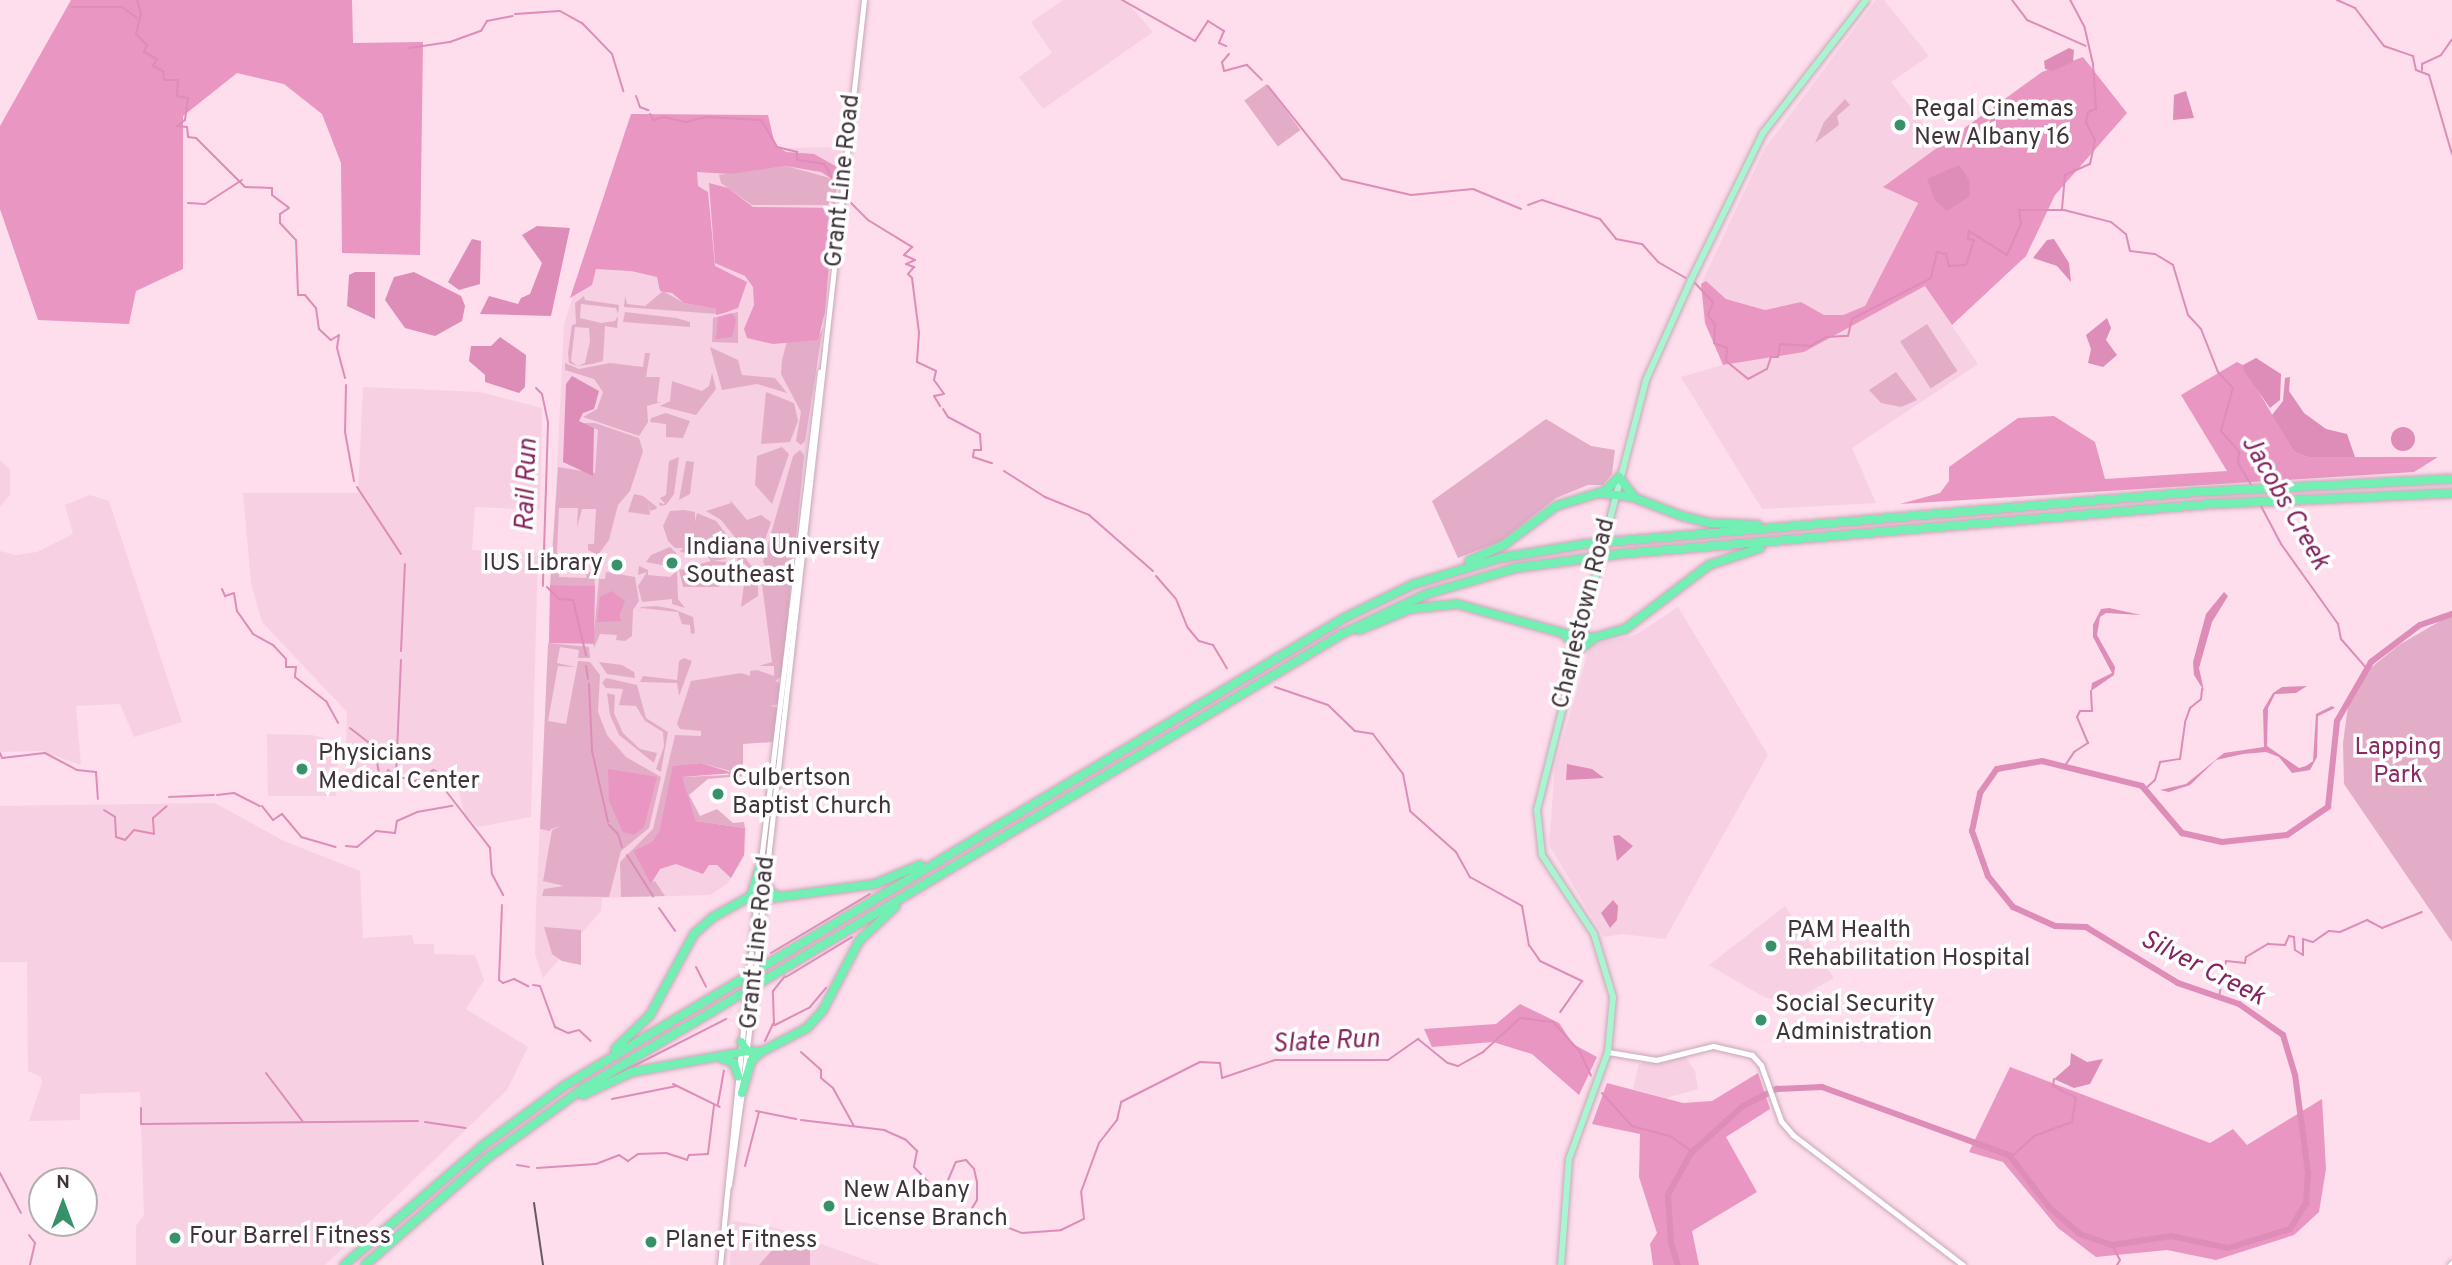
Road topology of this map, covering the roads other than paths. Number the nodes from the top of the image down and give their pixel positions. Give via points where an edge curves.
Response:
1 (864, 0) edge
2 (1866, 0) edge
3 (822, 362) junction
4 (1619, 477) junction
5 (2452, 479) edge
6 (2452, 493) edge
7 (1596, 494) junction
8 (1615, 495) junction
9 (1634, 498) junction
10 (1870, 520) junction
11 (1838, 536) junction
12 (1414, 584) junction
13 (1563, 633) junction
14 (1580, 637) junction
15 (1596, 637) junction
16 (1575, 654) junction
17 (1284, 668) junction
18 (982, 834) junction
19 (957, 865) junction
20 (761, 866) junction
21 (766, 883) junction
22 (780, 897) junction
23 (746, 901) junction
24 (759, 903) junction
25 (741, 1042) joint
26 (744, 1052) junction
27 (761, 1052) junction
28 (1608, 1052) junction
29 (720, 1059) junction
30 (738, 1076) junction
31 (564, 1086) junction
32 (742, 1093) junction
33 (543, 1116) junction
34 (727, 1189) junction
35 (344, 1265) edge
36 (365, 1265) edge
37 (720, 1265) edge
38 (1561, 1265) edge
39 (1963, 1265) edge

1 - 3 main road, Grant Line Road
2 - 4 main road, Charlestown Road via 1763,133 1654,360
3 - 20 main road, Grant Line Road via 811,417
3 - 21 main road, Grant Line Road
4 - 7 highway
4 - 8 main road, Charlestown Road
4 - 9 highway
5 - 10 highway via 2265,487
6 - 11 highway via 2272,500
7 - 8 highway
7 - 12 highway via 1563,502 1497,549
8 - 9 highway
8 - 14 main road, Charlestown Road, bridge
9 - 10 highway via 1691,519 1720,524
10 - 12 highway via 1556,548 1487,561
11 - 15 highway via 1758,548 1718,560 1632,626
11 - 17 highway via 1620,554 1503,571 1390,609
12 - 18 highway via 1344,618
13 - 14 highway
13 - 16 highway
13 - 17 highway via 1478,607 1433,605 1397,614
14 - 15 highway
14 - 16 main road, Charlestown Road
15 - 16 highway
16 - 28 main road, Charlestown Road via 1540,792 1537,828 1546,863 1594,934 1607,965 1614,1011
17 - 19 highway
18 - 22 highway via 885,881
18 - 31 highway
19 - 27 highway via 871,927 807,1028
19 - 33 highway
20 - 23 highway via 754,892
20 - 24 main road, Grant Line Road
21 - 22 highway via 770,892
21 - 24 main road, Grant Line Road
22 - 24 highway
23 - 24 highway
23 - 31 highway via 700,928 643,1023
24 - 25 main road, Grant Line Road, bridge
24 - 26 main road, Grant Line Road, bridge via 758,948
25 - 26 highway
26 - 27 highway
26 - 29 highway
26 - 30 main road, Grant Line Road
26 - 32 main road, Grant Line Road
27 - 32 highway via 751,1062
28 - 38 main road, Charlestown Road via 1569,1159
28 - 39 main road via 1657,1059 1719,1046 1752,1055 1783,1124 1801,1142
29 - 30 highway via 734,1063
29 - 33 highway via 632,1072
30 - 34 main road, Grant Line Road
31 - 35 highway via 521,1115
32 - 34 main road, Grant Line Road via 734,1172
33 - 36 highway
34 - 37 main road, Grant Line Road

